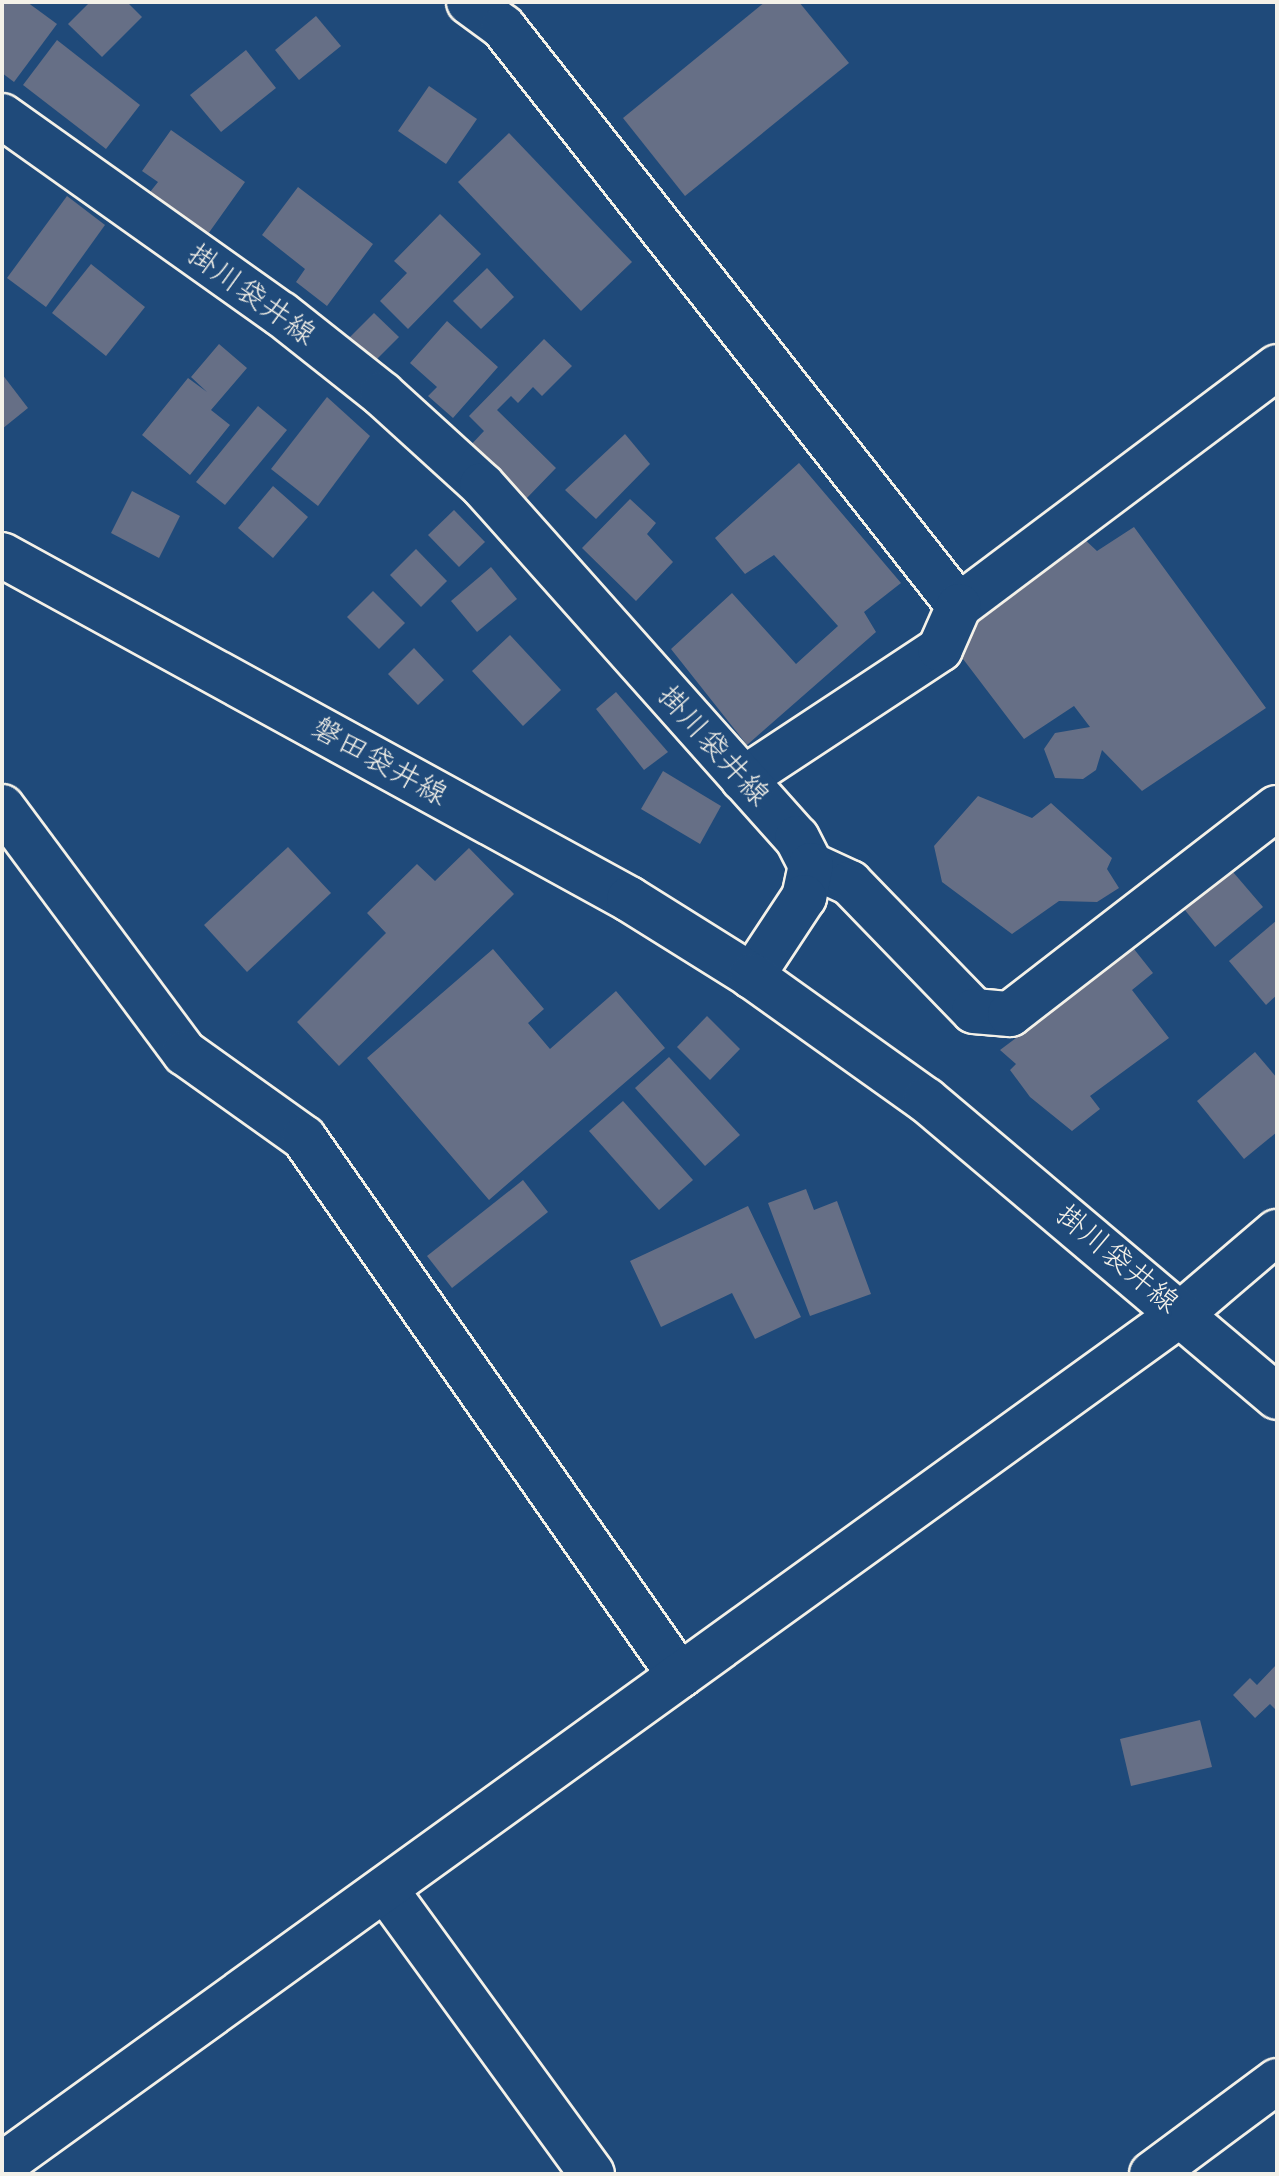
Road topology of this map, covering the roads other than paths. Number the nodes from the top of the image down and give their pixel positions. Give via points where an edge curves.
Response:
1 (469, 2) edge
2 (2, 116) edge
3 (1277, 367) edge
4 (2, 555) edge
5 (959, 606) junction
6 (743, 779) junction
7 (2, 807) edge
8 (1277, 808) edge
9 (811, 865) junction
10 (752, 976) junction
11 (1277, 1232) edge
12 (1182, 1313) junction
13 (1277, 1397) edge
14 (680, 1676) junction
15 (385, 1889) junction
16 (1277, 2081) edge
17 (2, 2165) edge
18 (592, 2174) edge
19 (1152, 2174) edge

1 - 5 street via 503,27
2 - 6 street, 掛川袋井線 via 281,314 382,394 482,485
3 - 5 street
4 - 10 street, 磐田袋井線 via 629,899
5 - 6 street via 940,649
6 - 9 street, 掛川袋井線 via 797,838
7 - 14 street via 185,1053 304,1138
8 - 9 street via 1010,1014 974,1011 850,883
9 - 10 street via 804,897
10 - 12 street, 掛川袋井線 via 926,1100
11 - 12 street
12 - 13 street, 掛川袋井線
12 - 14 street
14 - 15 street
15 - 17 street
15 - 18 street
16 - 19 street

